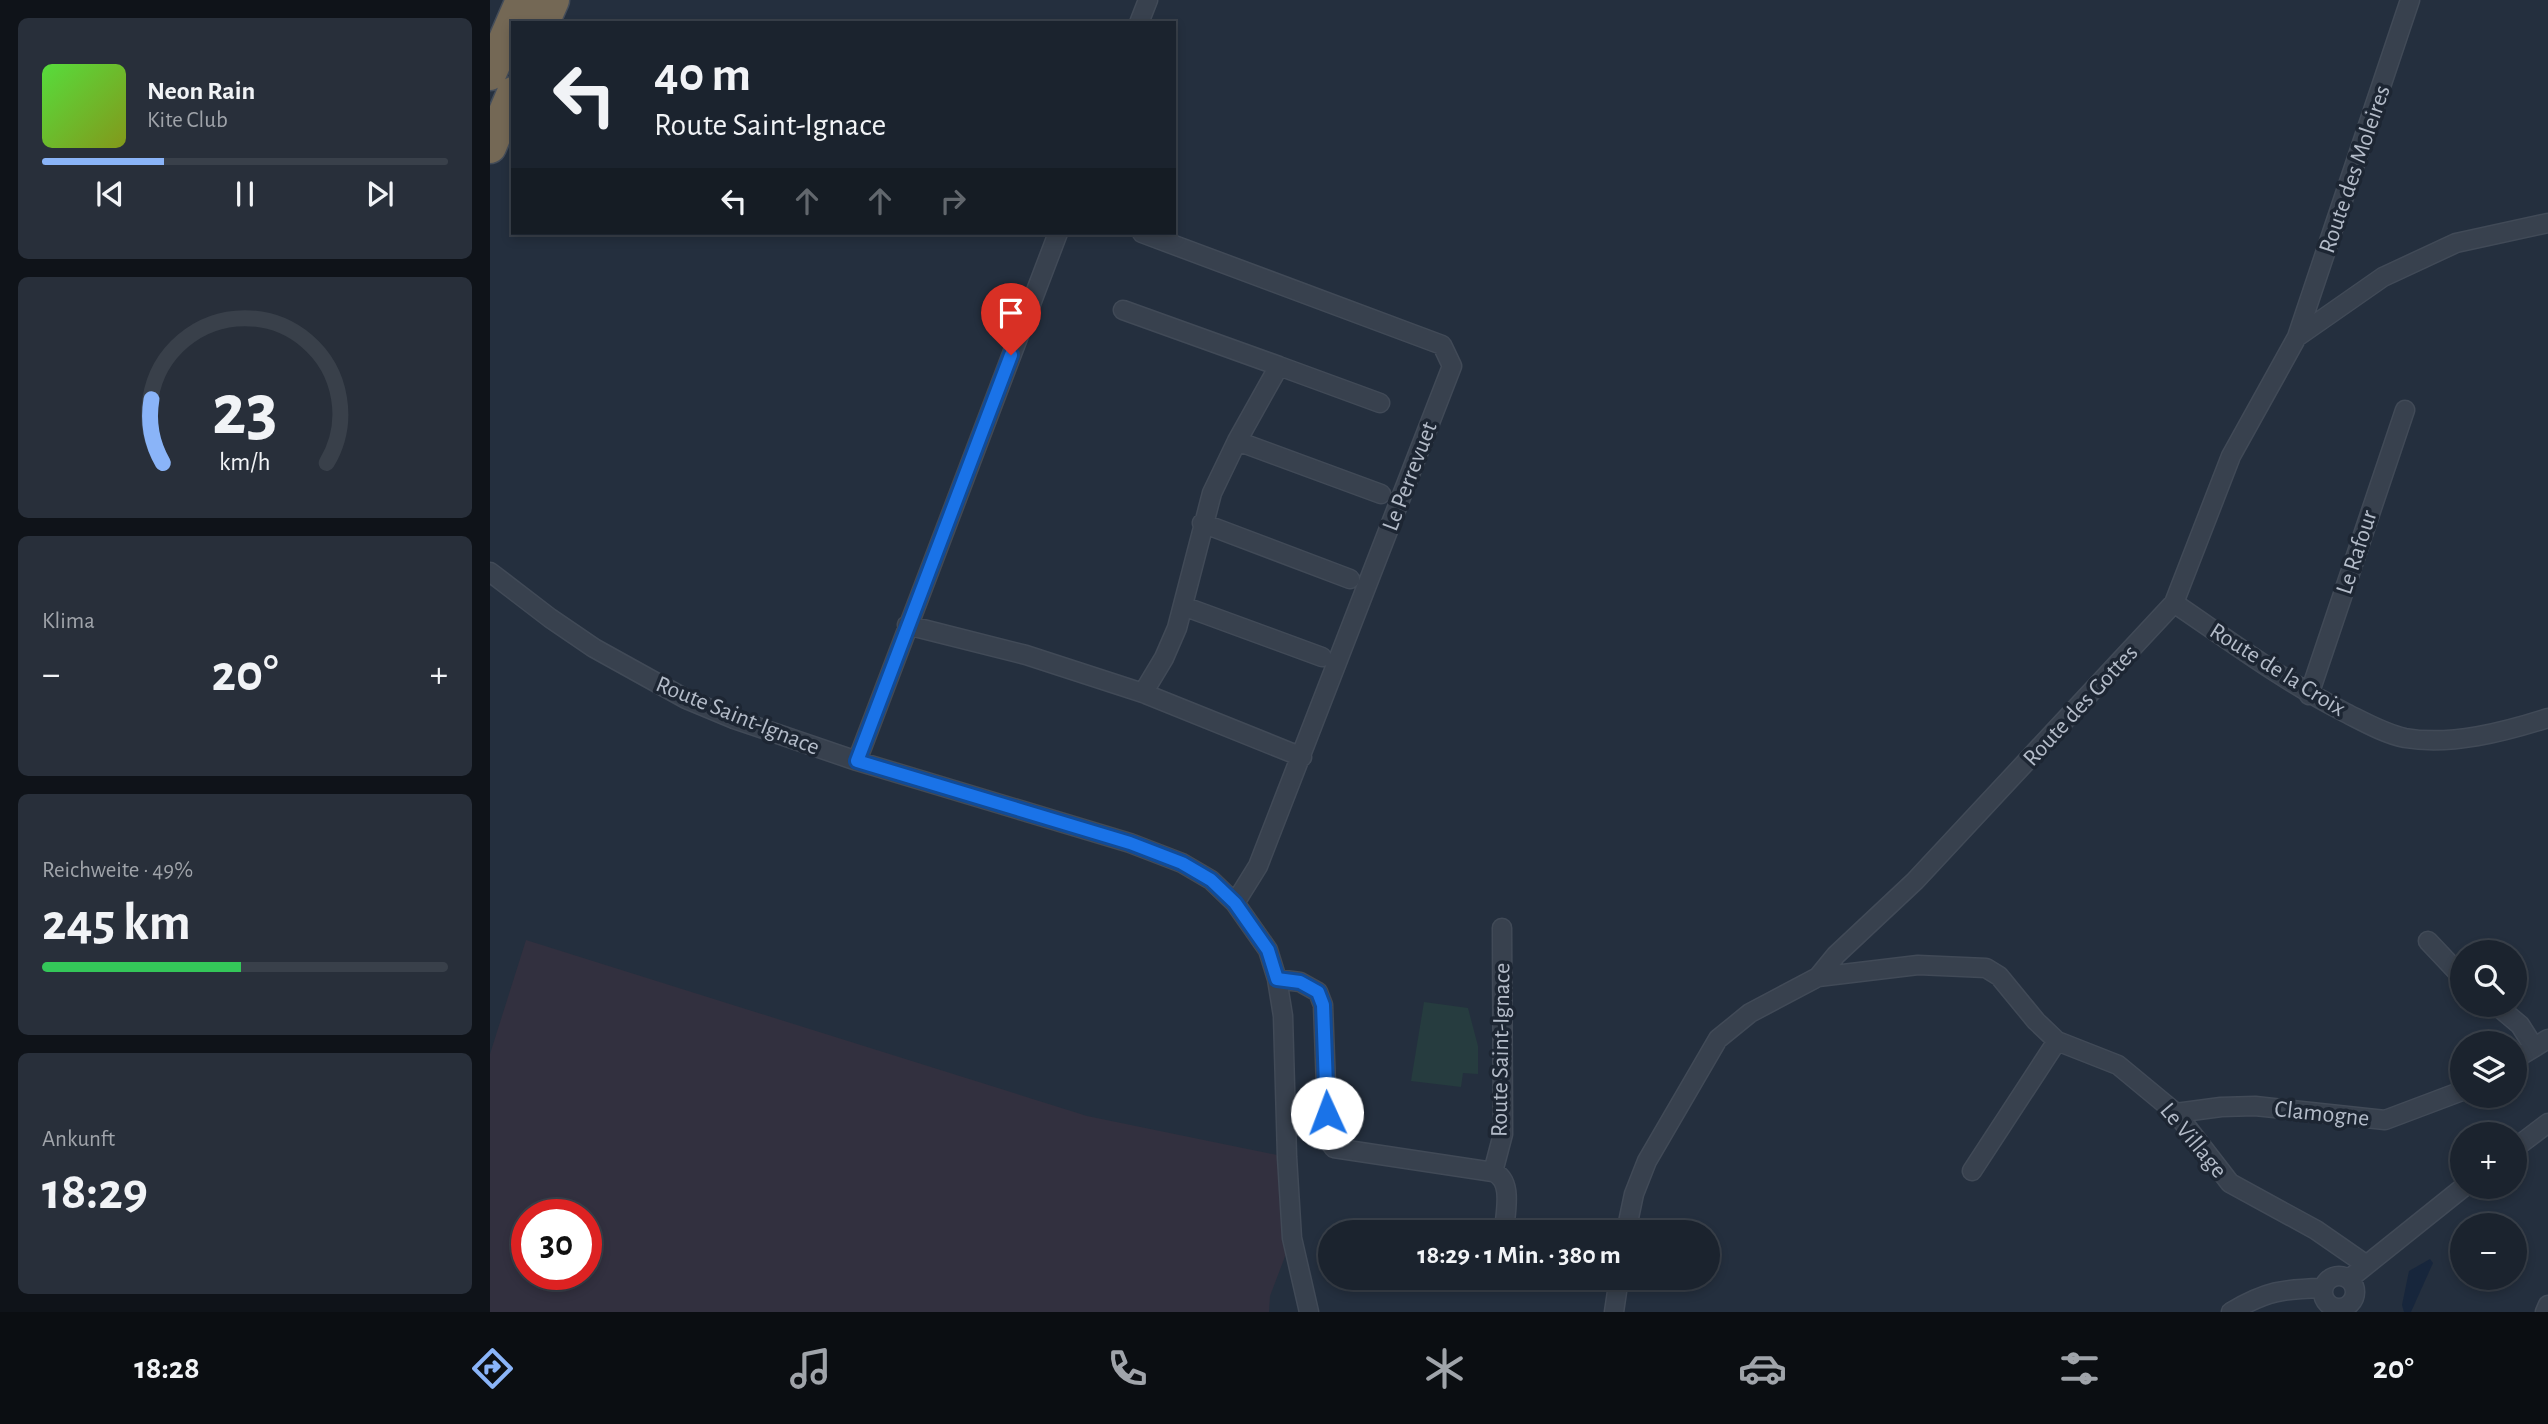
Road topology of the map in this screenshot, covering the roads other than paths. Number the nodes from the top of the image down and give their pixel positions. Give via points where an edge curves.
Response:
1 (522, 0) edge
2 (553, 0) edge
3 (1148, 0) edge
4 (2410, 0) edge
5 (513, 21) edge
6 (544, 21) edge
7 (1140, 21) edge
8 (511, 25) edge
9 (490, 74) edge
10 (511, 98) edge
11 (490, 147) edge
12 (2548, 223) edge
13 (1057, 235) edge
14 (1147, 235) edge
15 (1123, 310) dead end
16 (2297, 337) junction
17 (1279, 366) junction
18 (1380, 403) dead end
19 (2405, 410) dead end
20 (1237, 441) junction
21 (1381, 494) dead end
22 (1202, 523) junction
23 (490, 572) edge
24 (1350, 579) dead end
25 (2174, 603) junction
26 (1183, 606) junction
27 (907, 625) junction
28 (1322, 657) dead end
29 (1143, 693) junction
30 (2309, 695) junction
31 (2548, 719) edge
32 (1301, 757) junction
33 (857, 761) junction
34 (1235, 903) junction
35 (1502, 928) dead end
36 (2428, 941) dead end
37 (2450, 964) edge
38 (1818, 977) junction
39 (1277, 979) junction
40 (2510, 1017) edge
41 (2057, 1041) junction
42 (2541, 1043) edge
43 (2450, 1096) edge
44 (2176, 1113) junction
45 (2548, 1123) edge
46 (2527, 1139) edge
47 (1972, 1171) dead end
48 (1493, 1172) junction
49 (2450, 1198) edge
50 (1504, 1220) edge
51 (1629, 1220) edge
52 (2365, 1264) junction
53 (2349, 1279) junction
54 (2322, 1288) junction
55 (1617, 1290) edge
56 (2548, 1305) edge
57 (2353, 1309) edge
58 (1309, 1312) edge
59 (1614, 1312) edge
60 (2231, 1312) edge
61 (2544, 1312) edge

1 - 5 highway
2 - 6 highway
3 - 7 street
4 - 16 street, Route des Moleires
8 - 9 highway
10 - 11 highway
12 - 16 street, Route des Gottes via 2456,243 2383,277
13 - 27 street
14 - 32 street, Le Perrevuet via 1442,345 1452,366
15 - 17 street
16 - 25 street, Route des Gottes via 2231,456
17 - 18 street
17 - 20 street
19 - 30 street, Le Rafour
20 - 21 street
20 - 22 street
22 - 24 street
22 - 26 street
23 - 33 street, Route Saint-Ignace via 594,648 686,699
25 - 30 street, Route de la Croix
25 - 38 street, Route des Gottes via 1915,881
26 - 28 street
26 - 29 street via 1164,659
27 - 29 street via 1026,655
27 - 33 street
29 - 32 street
30 - 31 street, Route de la Croix via 2405,738 2458,739
32 - 34 street, Le Perrevuet via 1258,866
33 - 34 street, Route Saint-Ignace via 1130,843 1182,863 1211,880
34 - 39 street, Route Saint-Ignace via 1268,950
35 - 48 street, Route Saint-Ignace via 1503,1133
36 - 37 street
38 - 41 street, Le Village via 1918,965 1986,968 1999,976
38 - 51 street, Route des Gottes via 1750,1013 1718,1038 1647,1161
39 - 48 street, Route Saint-Ignace via 1300,982 1318,992 1323,1005 1328,1140 1334,1148
39 - 58 street, Route Saint-Ignace via 1283,1016 1293,1238
40 - 42 street
41 - 44 street, Le Village via 2118,1065
41 - 47 street
43 - 44 street, Clamogne via 2385,1120 2255,1106
44 - 52 street, Le Village via 2230,1183 2316,1230
45 - 46 street
48 - 50 street, Route Saint-Ignace via 1506,1183
49 - 52 street
52 - 53 street
53 - 54 street via 2333,1276
53 - 57 street via 2355,1292
54 - 57 street via 2329,1307
54 - 60 street via 2286,1289 2255,1297
55 - 59 street
56 - 61 street

